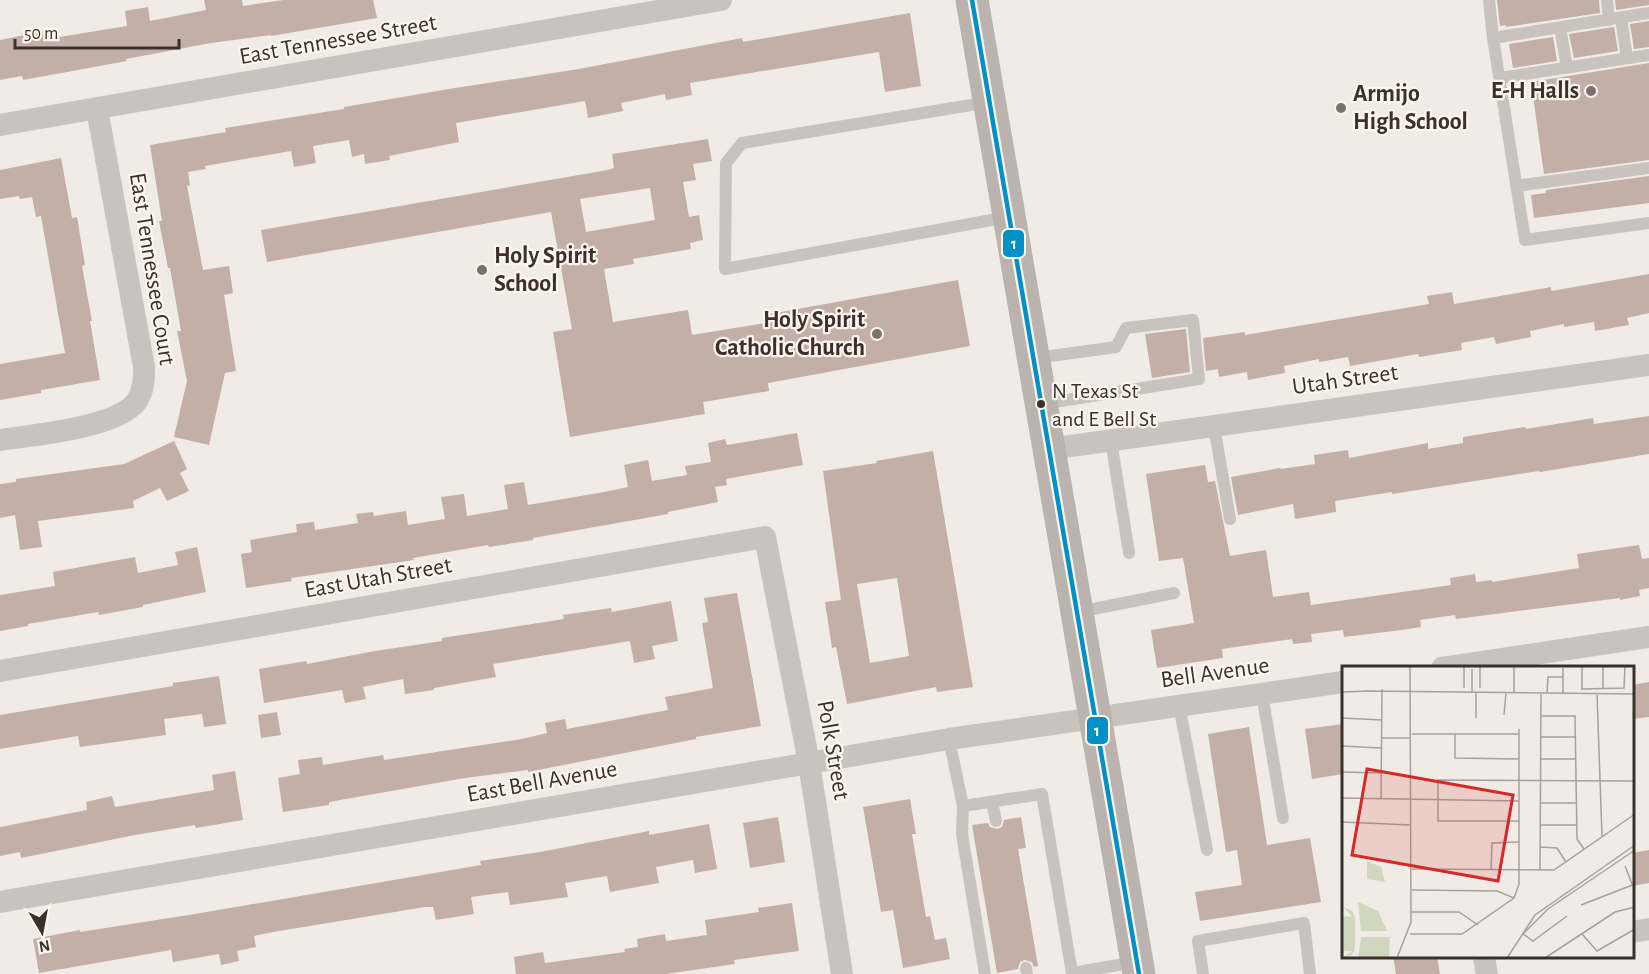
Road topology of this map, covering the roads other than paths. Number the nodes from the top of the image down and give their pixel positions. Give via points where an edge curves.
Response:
1 (721, 0) edge
2 (972, 0) edge
3 (1489, 0) edge
4 (1606, 0) edge
5 (1649, 13) edge
6 (1615, 19) junction
7 (1560, 28) junction
8 (1493, 38) junction
9 (1649, 55) edge
10 (1627, 58) junction
11 (1566, 67) junction
12 (1500, 78) junction
13 (990, 102) junction
14 (97, 109) junction
15 (0, 125) edge
16 (1649, 168) edge
17 (1516, 186) junction
18 (1009, 217) junction
19 (1649, 223) edge
20 (1033, 359) junction
21 (1649, 365) edge
22 (1041, 404) junction
23 (1214, 426) junction
24 (0, 440) edge
25 (1111, 441) junction
26 (1048, 449) junction
27 (1230, 519) dead end
28 (765, 537) joint
29 (1129, 553) dead end
30 (1174, 593) dead end
31 (1077, 612) junction
32 (1649, 637) edge
33 (1455, 666) edge
34 (0, 671) edge
35 (1342, 682) edge
36 (1262, 694) junction
37 (1179, 705) junction
38 (1094, 717) junction
39 (949, 739) junction
40 (809, 763) junction
41 (992, 802) junction
42 (963, 806) junction
43 (1283, 818) dead end
44 (996, 821) dead end
45 (1207, 850) dead end
46 (0, 902) edge
47 (1649, 929) edge
48 (1634, 932) edge
49 (1484, 959) edge
50 (1138, 968) edge
51 (842, 974) edge
52 (985, 974) edge
53 (1203, 974) edge
54 (1310, 974) edge
55 (1487, 974) edge

1 - 14 street, East Tennessee Street
2 - 13 main road
3 - 8 lane
4 - 6 lane
5 - 6 lane
6 - 7 lane
6 - 10 lane
7 - 8 lane
7 - 11 lane
8 - 12 lane
9 - 10 lane
10 - 11 lane
11 - 12 lane
12 - 17 lane
13 - 18 main road
13 - 18 lane via 742,143 726,163 725,269
14 - 15 street, East Tennessee Street
14 - 24 street, East Tennessee Court via 144,367 144,385 123,414 103,422
16 - 17 lane
17 - 19 lane via 1525,240
18 - 20 main road
20 - 22 main road
20 - 22 lane via 1116,347 1126,328 1193,320 1199,379
21 - 23 street, Utah Street
22 - 26 main road
23 - 25 street, Utah Street
23 - 27 lane
25 - 26 street, Utah Street
25 - 29 lane
26 - 31 main road
28 - 34 street, East Utah Street
28 - 40 street, Polk Street
30 - 31 lane
31 - 38 main road
32 - 33 street
35 - 36 street, Bell Avenue
36 - 37 street, Bell Avenue
36 - 43 lane
37 - 38 street, Bell Avenue
37 - 45 lane
38 - 39 street, East Bell Avenue
38 - 50 main road
39 - 40 street, East Bell Avenue
39 - 42 lane
40 - 46 street, East Bell Avenue
40 - 51 street, Polk Street
41 - 42 lane
41 - 44 lane
41 - 50 lane via 1042,794 1072,973
42 - 52 lane via 962,834
47 - 48 street
49 - 55 street
53 - 54 lane via 1198,941 1304,923

